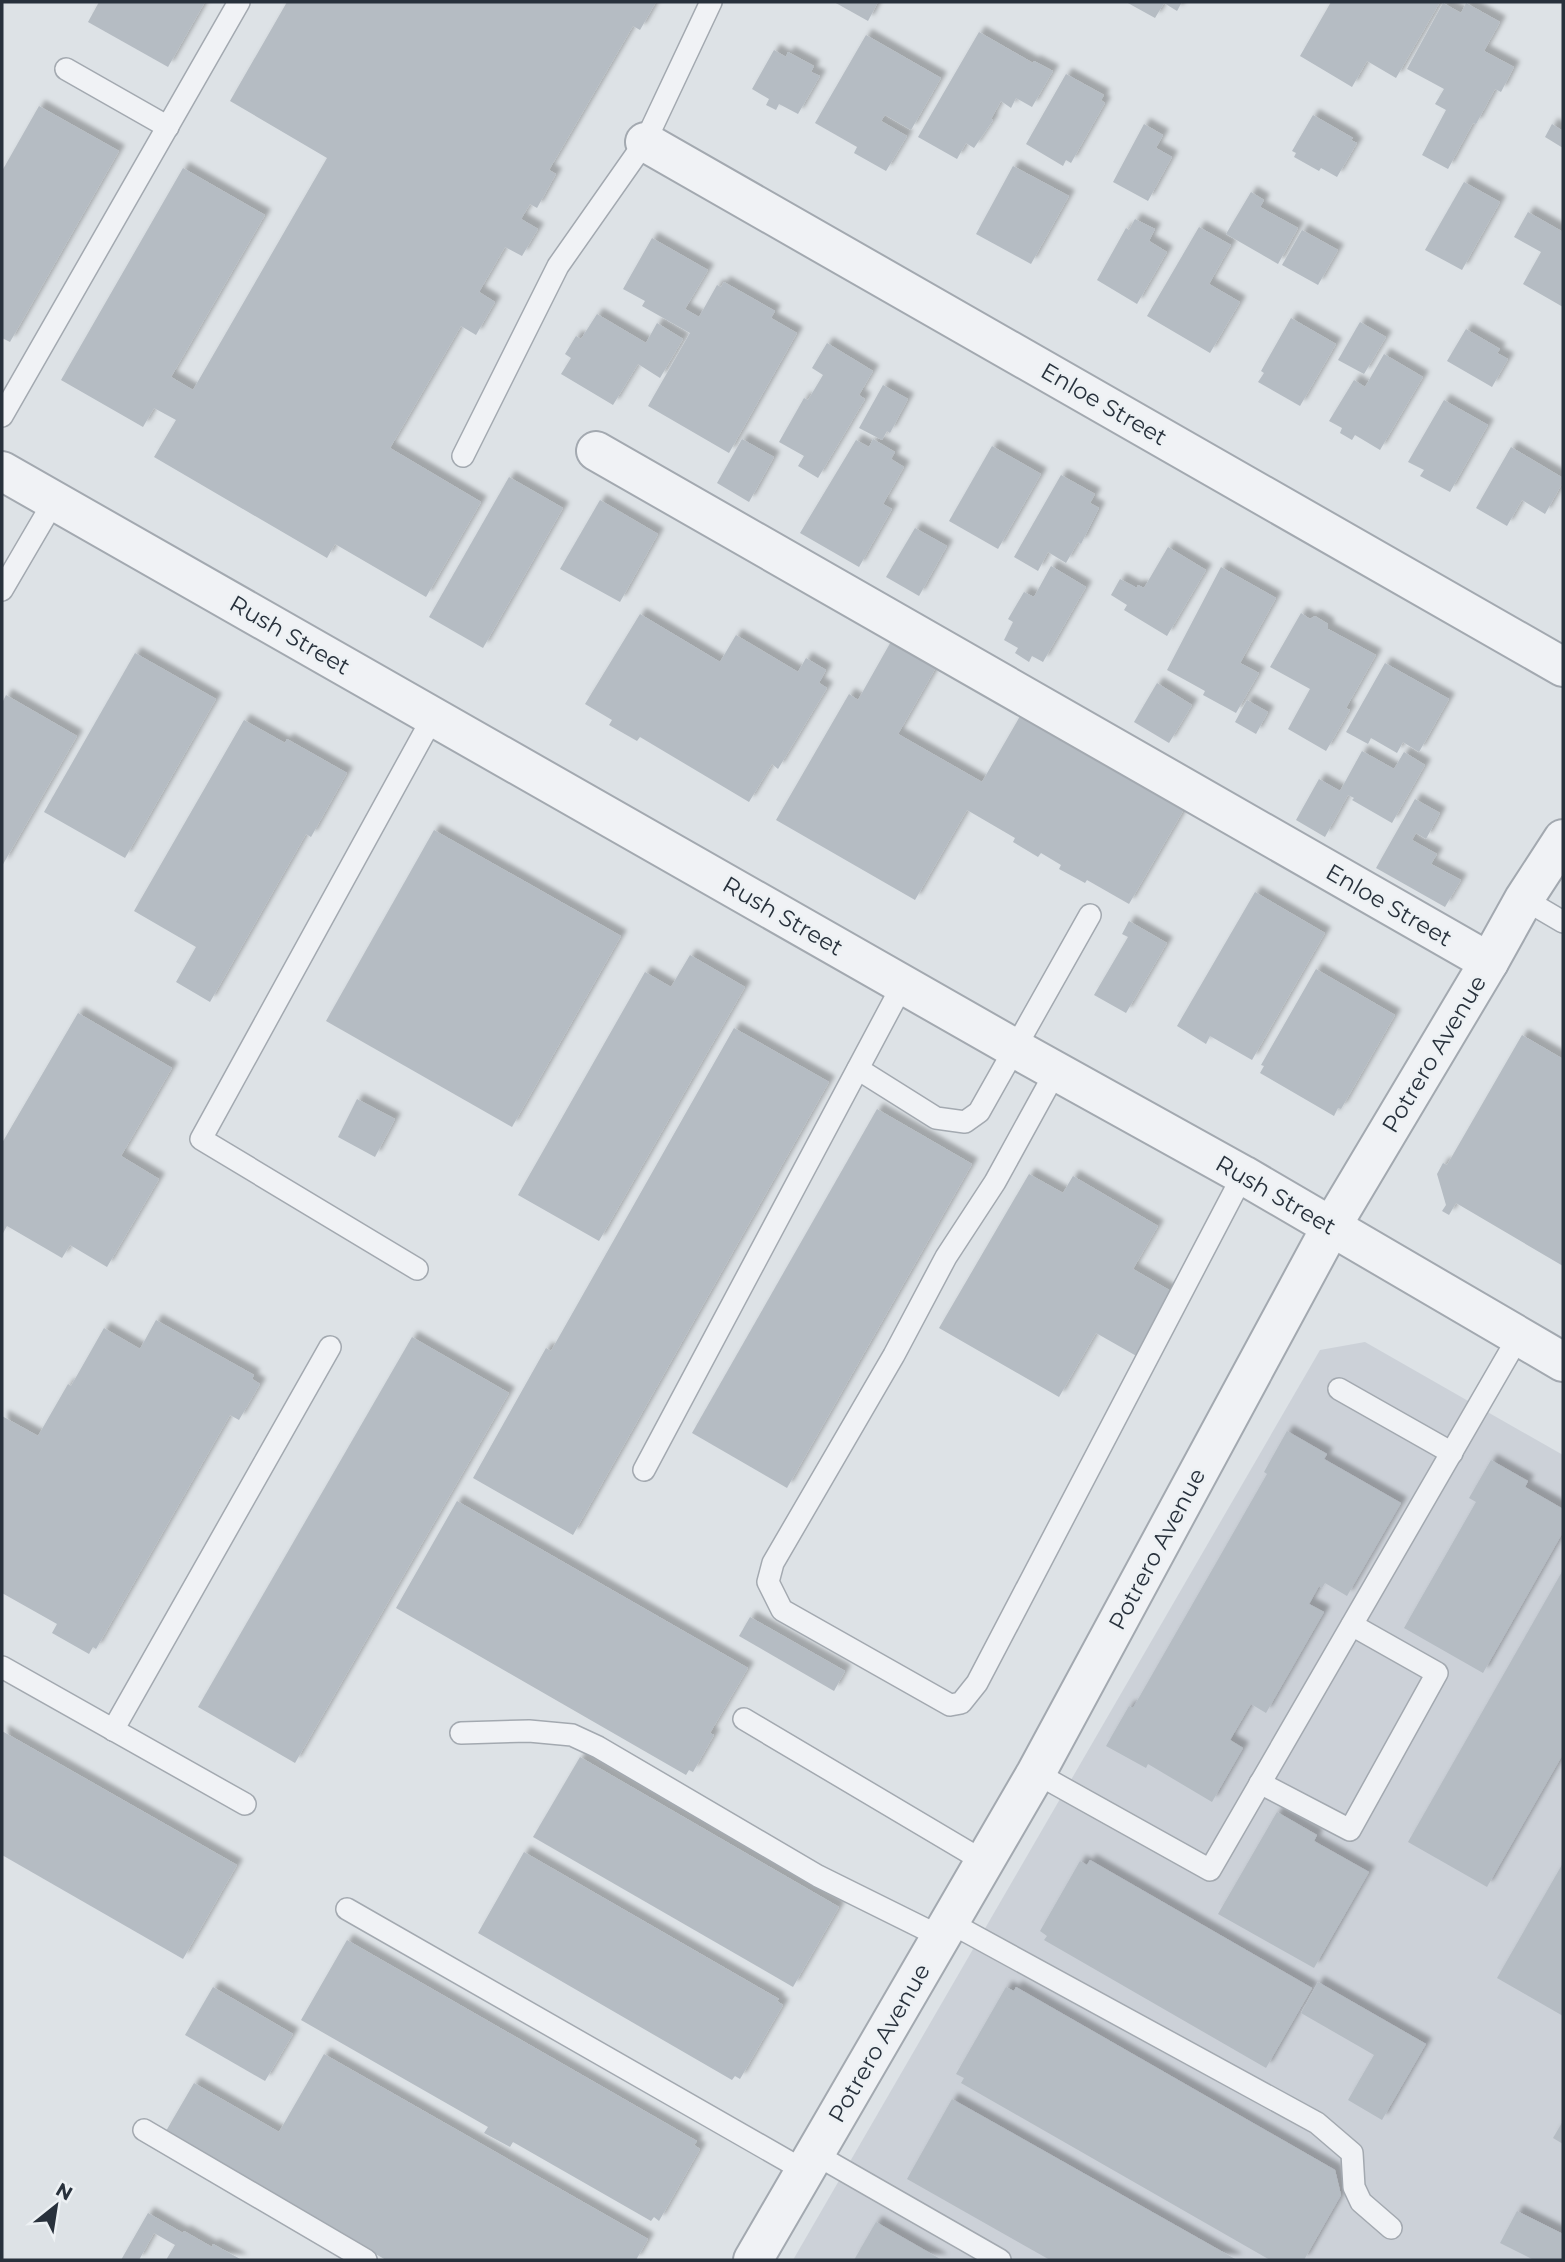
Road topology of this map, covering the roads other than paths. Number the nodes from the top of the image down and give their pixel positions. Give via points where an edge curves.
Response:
1 (239, 2) edge
2 (711, 2) edge
3 (66, 69) dead end
4 (167, 127) junction
5 (645, 142) junction
6 (2, 416) edge
7 (596, 451) dead end
8 (463, 456) dead end
9 (2, 471) edge
10 (54, 501) junction
11 (2, 590) edge
12 (1563, 667) edge
13 (433, 717) junction
14 (1563, 839) edge
15 (1524, 899) junction
16 (1090, 915) dead end
17 (1563, 922) edge
18 (1489, 962) junction
19 (903, 984) junction
20 (1016, 1049) junction
21 (858, 1069) junction
22 (1056, 1071) junction
23 (1242, 1175) junction
24 (1331, 1227) junction
25 (417, 1269) dead end
26 (1519, 1336) junction
27 (330, 1347) dead end
28 (1563, 1362) edge
29 (1339, 1389) dead end
30 (1452, 1453) junction
31 (644, 1471) dead end
32 (1352, 1625) junction
33 (2, 1667) edge
34 (744, 1719) dead end
35 (113, 1730) junction
36 (461, 1733) dead end
37 (1037, 1773) junction
38 (1260, 1783) junction
39 (245, 1804) dead end
40 (985, 1862) junction
41 (347, 1909) dead end
42 (945, 1930) junction
43 (144, 2130) dead end
44 (810, 2163) junction
45 (1391, 2228) dead end
46 (366, 2260) edge
47 (753, 2260) edge
48 (1000, 2260) edge

1 - 4 lane
2 - 5 lane
3 - 4 lane
4 - 6 lane
5 - 8 lane via 558,266
5 - 12 street, Enloe Street
7 - 18 street, Enloe Street
9 - 10 street, Rush Street
10 - 11 lane
10 - 13 street, Rush Street
13 - 19 street, Rush Street
13 - 25 lane via 201,1139
14 - 15 street, Potrero Avenue
15 - 17 lane
15 - 18 street, Potrero Avenue
16 - 20 lane
18 - 24 street, Potrero Avenue
19 - 20 street, Rush Street
19 - 21 lane
20 - 21 lane via 979,1112 965,1122 936,1118
20 - 22 street, Rush Street
21 - 31 lane
22 - 23 street, Rush Street
22 - 23 lane via 773,1563 768,1582 782,1609 950,1706 961,1703 977,1683
23 - 24 street, Rush Street
24 - 26 street, Rush Street
24 - 37 street, Potrero Avenue
26 - 28 street, Rush Street
26 - 30 lane
27 - 35 lane
29 - 30 lane
30 - 32 lane
32 - 38 lane
32 - 38 lane via 1437,1673 1350,1830
33 - 35 lane
34 - 40 lane
35 - 39 lane
36 - 42 lane via 572,1735 818,1876
37 - 38 lane via 1210,1870
37 - 40 street, Potrero Avenue
40 - 42 street, Potrero Avenue
41 - 44 lane
42 - 44 street, Potrero Avenue
42 - 45 lane via 1318,2123 1352,2153 1354,2188 1361,2202
43 - 46 lane
44 - 47 street, Potrero Avenue
44 - 48 lane

